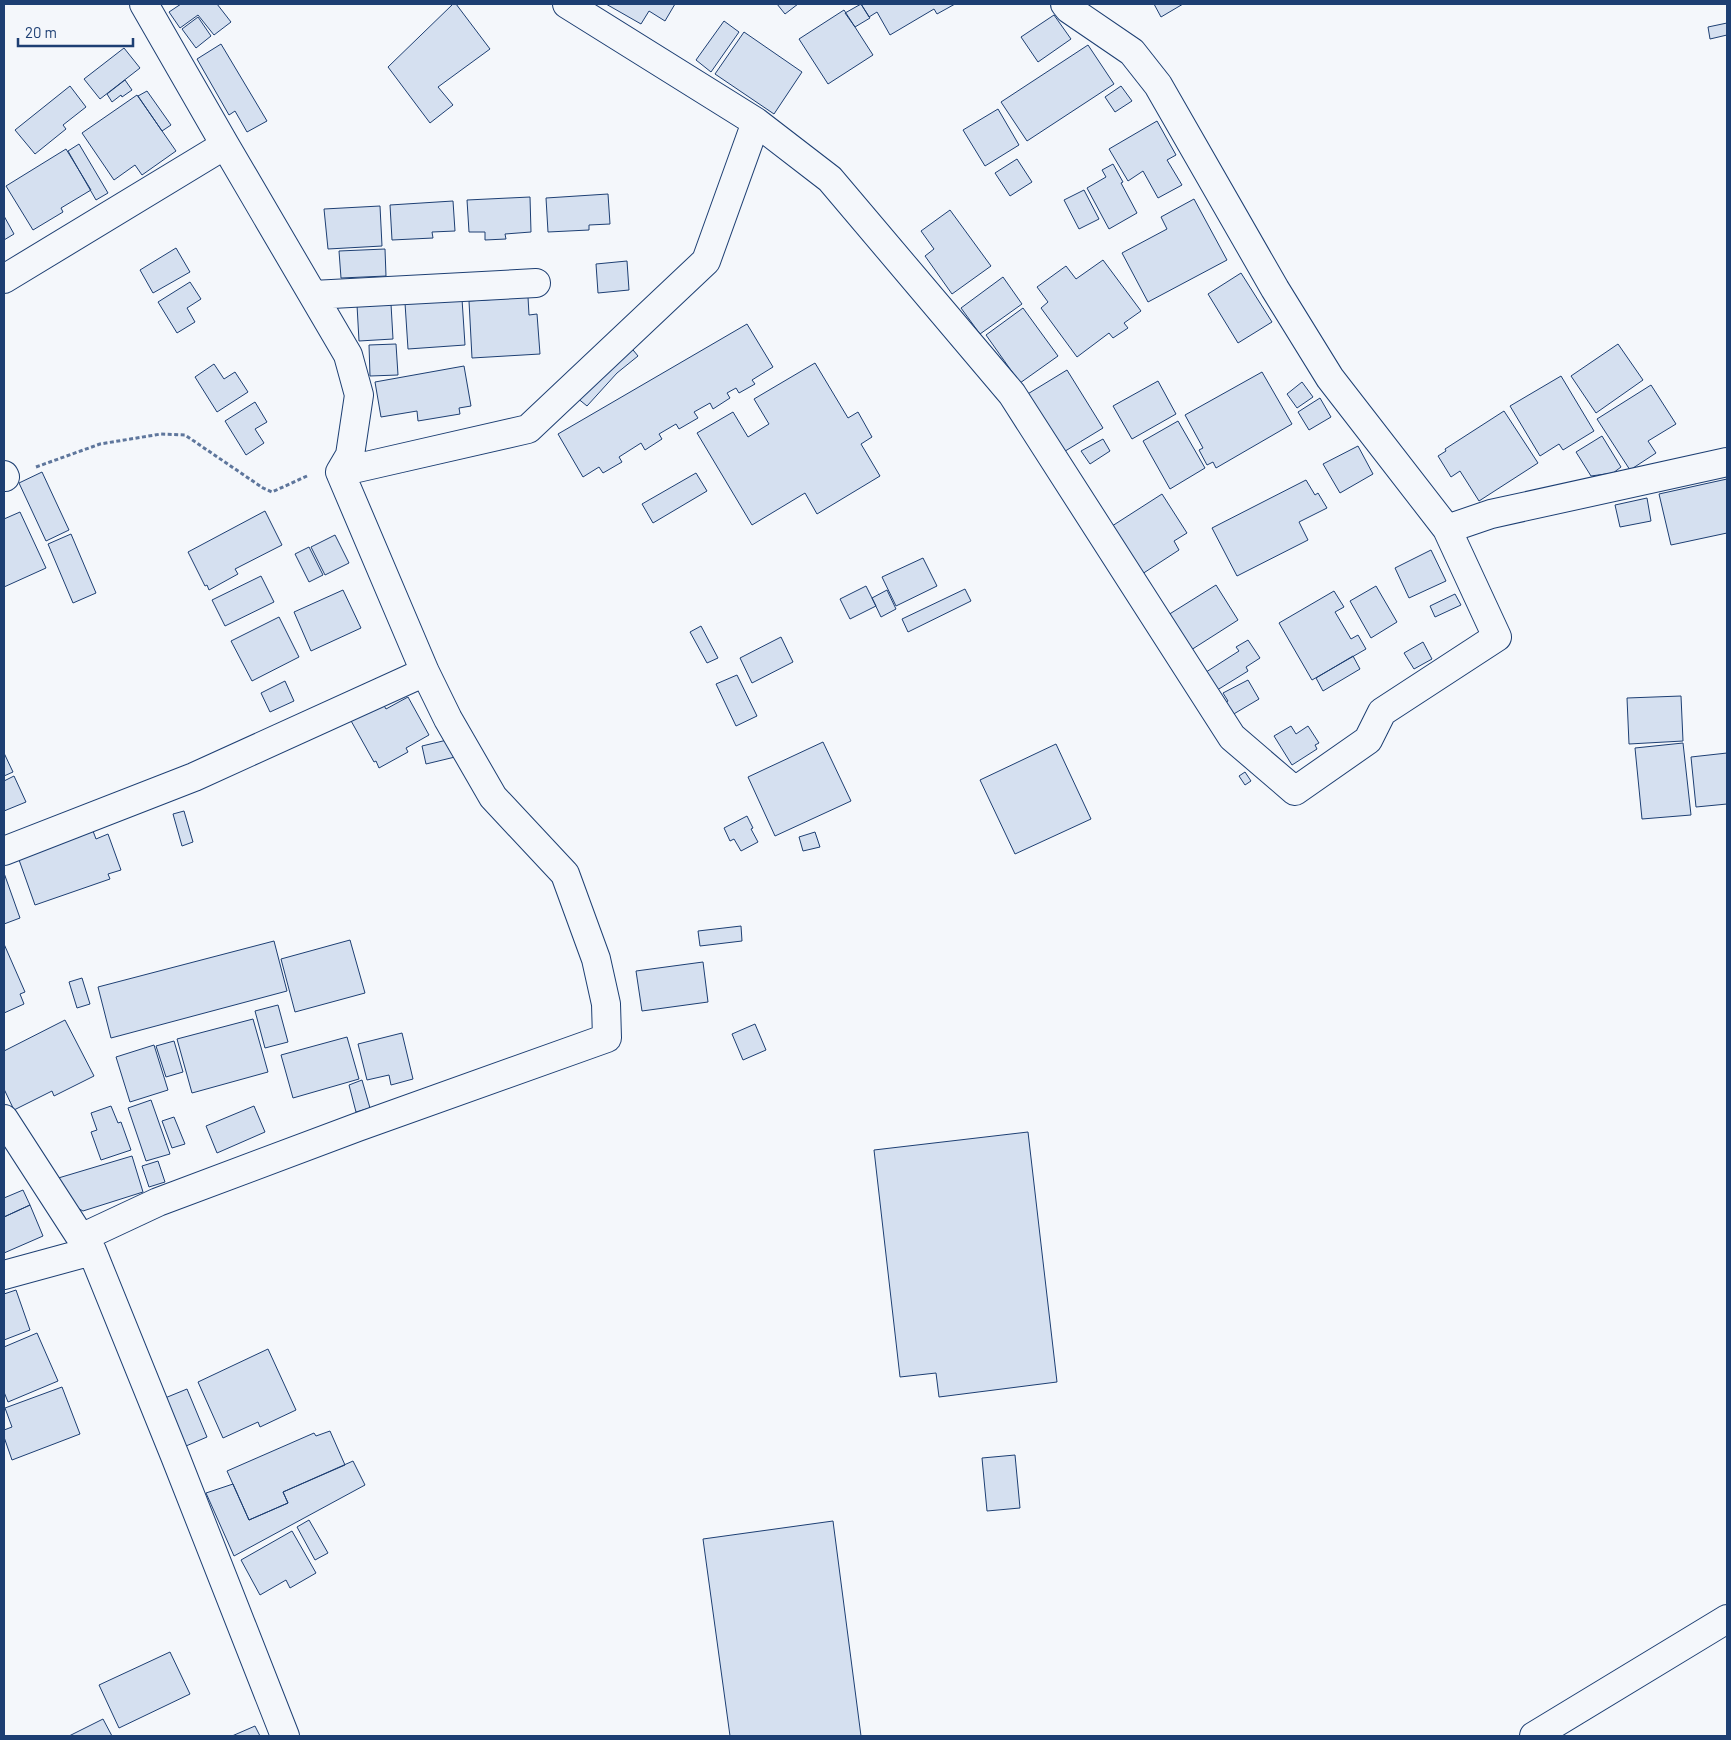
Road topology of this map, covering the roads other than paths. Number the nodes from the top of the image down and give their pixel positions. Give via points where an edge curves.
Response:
1 (144, 4) edge
2 (567, 4) edge
3 (1065, 4) edge
4 (756, 122) junction
5 (225, 145) junction
6 (4, 279) edge
7 (536, 283) dead end
8 (313, 295) junction
9 (1727, 462) edge
10 (345, 463) junction
11 (1447, 529) junction
12 (425, 672) junction
13 (4, 851) edge
14 (4, 1119) edge
15 (86, 1244) junction
16 (4, 1275) edge
17 (1727, 1619) edge
18 (285, 1736) edge
19 (1534, 1736) edge

1 - 5 street
2 - 4 street
3 - 11 street via 1132,52 1158,85 1330,378
4 - 10 street via 706,261 528,429
4 - 11 street via 830,179 1012,394 1232,737 1295,791 1368,740 1382,712 1497,637
5 - 6 street
5 - 8 street
7 - 8 street
8 - 10 street via 348,355 359,395
9 - 11 street via 1491,514
10 - 12 street
12 - 13 street via 194,777
12 - 15 street via 493,797 565,874 596,959 606,1004 607,1038 158,1202
14 - 15 street
15 - 16 street
15 - 18 street via 175,1456
17 - 19 street

